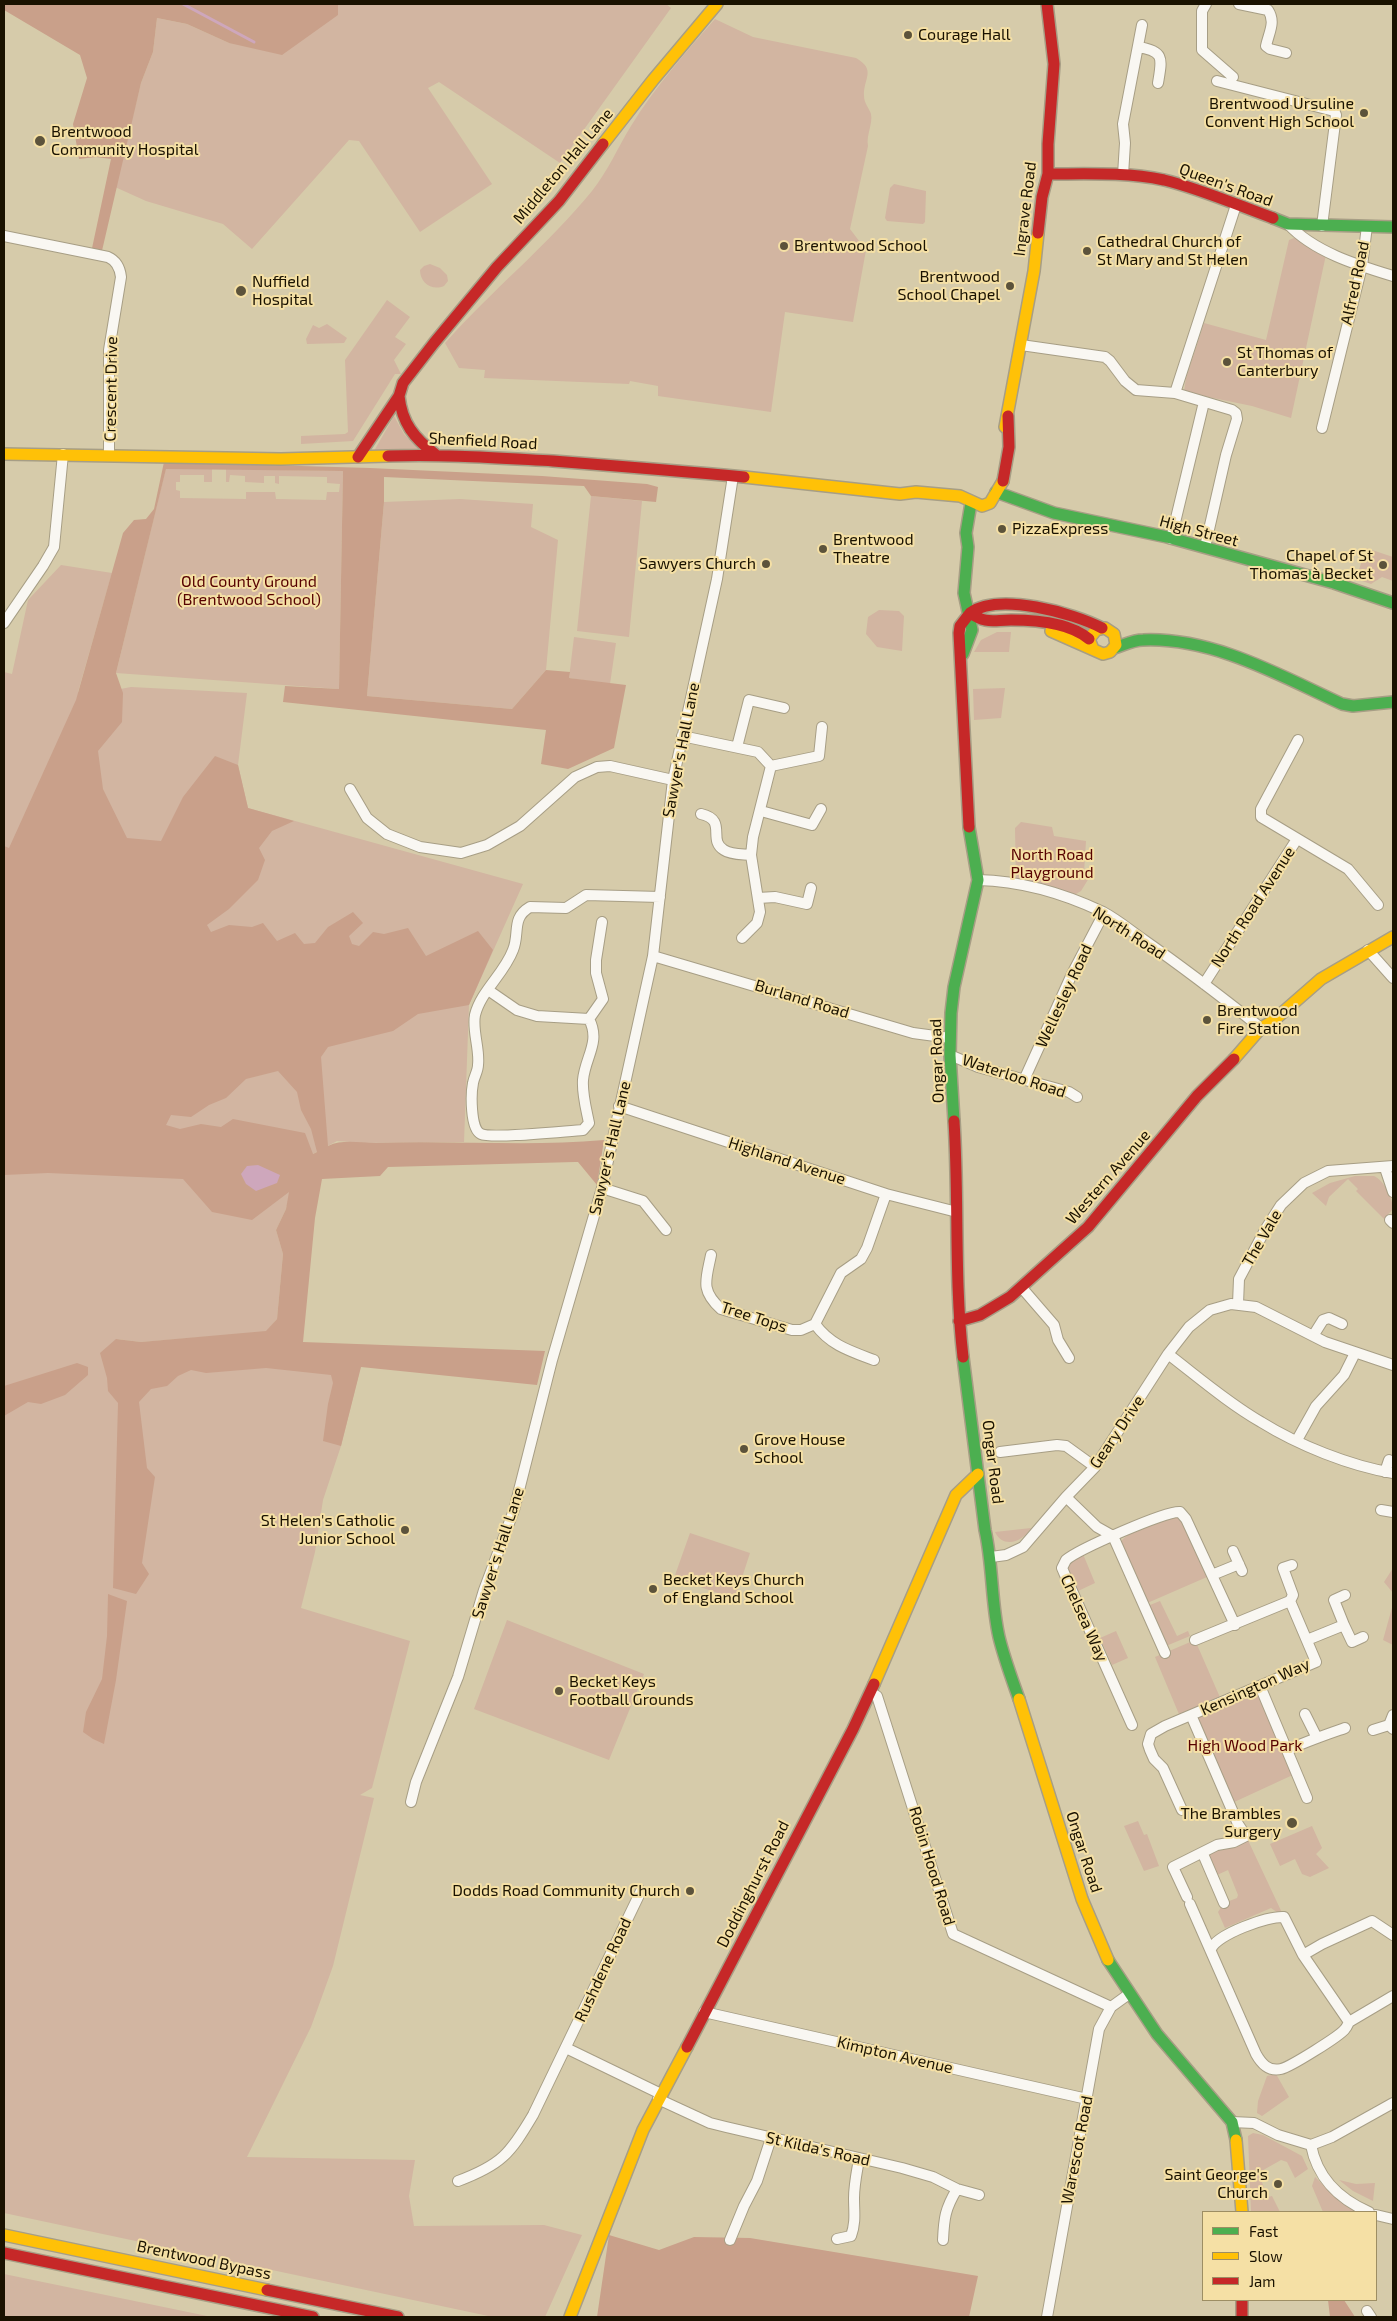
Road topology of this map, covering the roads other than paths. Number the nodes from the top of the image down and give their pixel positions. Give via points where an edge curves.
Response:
1 (717, 4) edge
2 (1047, 4) edge
3 (1206, 4) edge
4 (1239, 4) edge
5 (1142, 25) dead end
6 (1138, 47) junction
7 (1286, 53) dead end
8 (1234, 78) junction
9 (1218, 81) dead end
10 (1158, 82) dead end
11 (1048, 174) junction
12 (1123, 175) junction
13 (1236, 205) junction
14 (1288, 224) junction
15 (1322, 226) junction
16 (1367, 226) junction
17 (1393, 227) edge
18 (4, 236) edge
19 (1362, 266) junction
20 (1393, 276) edge
21 (1021, 344) junction
22 (1175, 393) junction
23 (399, 396) junction
24 (1204, 402) junction
25 (1322, 428) dead end
26 (4, 454) edge
27 (63, 454) junction
28 (110, 454) junction
29 (435, 454) junction
30 (358, 457) junction
31 (734, 476) junction
32 (996, 492) junction
33 (900, 494) junction
34 (971, 503) junction
35 (1171, 539) junction
36 (968, 547) junction
37 (1205, 547) junction
38 (1393, 603) edge
39 (970, 613) junction
40 (4, 623) edge
41 (1105, 628) junction
42 (1161, 640) junction
43 (1091, 644) junction
44 (1114, 648) junction
45 (1393, 702) edge
46 (784, 708) dead end
47 (822, 727) dead end
48 (682, 736) junction
49 (1298, 740) dead end
50 (737, 747) junction
51 (770, 766) junction
52 (673, 780) junction
53 (350, 789) dead end
54 (821, 809) dead end
55 (761, 811) junction
56 (701, 814) dead end
57 (1297, 839) junction
58 (751, 855) junction
59 (978, 880) junction
60 (811, 888) dead end
61 (660, 897) junction
62 (758, 898) junction
63 (1378, 905) dead end
64 (1104, 913) junction
65 (602, 922) dead end
66 (1393, 937) edge
67 (742, 938) dead end
68 (1368, 950) junction
69 (653, 956) junction
70 (1393, 978) edge
71 (1204, 984) junction
72 (488, 990) junction
73 (589, 1019) junction
74 (1261, 1028) junction
75 (950, 1038) junction
76 (950, 1055) junction
77 (1024, 1080) junction
78 (1077, 1097) dead end
79 (619, 1106) junction
80 (1389, 1167) edge
81 (602, 1188) junction
82 (1393, 1192) edge
83 (886, 1194) junction
84 (956, 1212) junction
85 (666, 1230) dead end
86 (712, 1255) dead end
87 (1022, 1288) junction
88 (1238, 1304) junction
89 (959, 1321) junction
90 (815, 1324) junction
91 (1342, 1324) dead end
92 (1313, 1336) junction
93 (1355, 1353) junction
94 (1168, 1354) junction
95 (1069, 1358) dead end
96 (874, 1360) dead end
97 (1393, 1364) edge
98 (1297, 1440) junction
99 (1000, 1452) dead end
100 (1389, 1460) dead end
101 (1095, 1467) junction
102 (1389, 1472) edge
103 (978, 1474) junction
104 (1066, 1497) junction
105 (1381, 1510) dead end
106 (1393, 1512) edge
107 (1113, 1536) junction
108 (1233, 1551) dead end
109 (991, 1557) junction
110 (1292, 1565) dead end
111 (1212, 1575) junction
112 (1345, 1595) dead end
113 (1290, 1601) junction
114 (1235, 1625) junction
115 (1344, 1625) junction
116 (1363, 1637) dead end
117 (1195, 1640) dead end
118 (1307, 1640) junction
119 (1165, 1653) dead end
120 (1260, 1686) junction
121 (871, 1693) junction
122 (1305, 1714) dead end
123 (1191, 1715) junction
124 (1392, 1723) edge
125 (1132, 1725) dead end
126 (1345, 1728) dead end
127 (1373, 1730) dead end
128 (1316, 1736) junction
129 (1288, 1750) junction
130 (1307, 1798) dead end
131 (411, 1802) dead end
132 (1182, 1810) dead end
133 (1204, 1854) junction
134 (641, 1891) dead end
135 (1224, 1903) dead end
136 (1393, 1935) edge
137 (1211, 1949) junction
138 (1303, 1956) junction
139 (1129, 1994) junction
140 (1393, 1996) edge
141 (1111, 2007) junction
142 (704, 2012) junction
143 (1349, 2022) junction
144 (566, 2048) junction
145 (660, 2096) junction
146 (1087, 2099) junction
147 (1393, 2102) edge
148 (1232, 2122) junction
149 (771, 2138) junction
150 (1311, 2144) junction
151 (859, 2158) junction
152 (458, 2181) dead end
153 (957, 2189) junction
154 (979, 2195) dead end
155 (1242, 2211) edge
156 (1367, 2211) edge
157 (1377, 2215) edge
158 (1393, 2219) edge
159 (4, 2235) edge
160 (837, 2239) dead end
161 (730, 2240) dead end
162 (943, 2240) dead end
163 (4, 2253) edge
164 (1242, 2301) edge
165 (313, 2317) edge
166 (398, 2317) edge
167 (570, 2317) edge
168 (1047, 2317) edge
169 (1242, 2317) edge

1 - 23 main road, Middleton Hall Lane via 559,201 496,267 434,343 403,383
2 - 11 main road, Ingrave Road via 1054,64
3 - 8 street via 1202,11 1202,50
4 - 7 street via 1268,10 1273,22 1266,46
5 - 6 street
6 - 10 street via 1156,50 1159,54 1162,62
6 - 12 street via 1123,124
8 - 9 street
8 - 15 street via 1334,110 1336,123
11 - 12 main road, Queen's Road
11 - 21 main road, Ingrave Road
12 - 13 main road, Queen's Road via 1179,184
13 - 14 main road, Queen's Road
13 - 22 street
14 - 15 main road, Queen's Road
14 - 19 street via 1299,236
15 - 16 main road, Queen's Road
16 - 17 main road, Queen's Road
16 - 19 street, Alfred Road
18 - 28 street, Crescent Drive via 108,257 120,270 109,350
19 - 20 street
19 - 25 street, Alfred Road
21 - 22 street via 1105,357 1132,387
21 - 32 main road, Ingrave Road via 993,479
22 - 24 street
23 - 29 main road via 400,413 408,429
23 - 30 main road, Middleton Hall Lane
24 - 35 street
24 - 37 street via 1232,410 1238,416
26 - 27 main road, Shenfield Road
27 - 28 main road, Shenfield Road
27 - 40 street via 54,547
28 - 30 main road, Shenfield Road via 281,459
29 - 30 main road, Shenfield Road
29 - 31 main road, Shenfield Road
31 - 33 main road, Shenfield Road
31 - 48 street, Sawyer's Hall Lane via 717,579
32 - 34 main road via 979,496
32 - 35 main road, High Street via 1038,508
33 - 34 main road, Shenfield Road via 957,505
33 - 34 main road, Shenfield Road via 916,492 960,496
34 - 36 main road via 967,515
34 - 36 main road via 976,519
35 - 37 main road, High Street
36 - 39 main road via 964,593
37 - 38 main road, High Street via 1308,574
39 - 41 main road via 981,606 1021,606
39 - 43 main road via 982,621 1025,621 1076,630 1084,633
39 - 59 main road, Ongar Road via 960,626 963,728 970,841
41 - 42 main road
41 - 43 main road via 1094,632
41 - 44 main road via 1116,637
42 - 44 main road via 1134,641
42 - 45 main road via 1234,657 1342,704
43 - 44 main road via 1103,654
46 - 50 street via 749,700
47 - 51 street via 819,756
48 - 50 street
48 - 52 street, Sawyer's Hall Lane
49 - 57 street, North Road Avenue via 1259,812 1261,817
50 - 51 street via 758,752
51 - 55 street
52 - 53 street via 610,766 597,767 575,777 520,826 487,845 461,853 420,847 387,834 367,818
52 - 61 street, Sawyer's Hall Lane
54 - 55 street via 812,825
55 - 58 street
56 - 58 street via 714,820 720,848 726,852
57 - 63 street via 1350,871
57 - 71 street, North Road Avenue
58 - 62 street
59 - 64 street, North Road via 1037,888
59 - 75 main road, Ongar Road via 954,987
60 - 62 street via 807,904 775,897
61 - 69 street, Sawyer's Hall Lane
61 - 72 street via 586,895 566,908 530,907 518,918 514,949
62 - 67 street via 760,912 756,922
64 - 71 street, North Road
64 - 77 street, Wellesley Road via 1072,974
65 - 73 street via 596,973 603,999
66 - 68 main road, Western Avenue
68 - 70 street
68 - 74 main road, Western Avenue via 1320,979
69 - 75 street, Burland Road via 913,1033
69 - 79 street, Sawyer's Hall Lane
71 - 74 street, North Road
72 - 73 street via 517,1010 530,1014
72 - 73 street via 475,1016 478,1065 473,1083 472,1112 481,1134 584,1130 589,1123 583,1078 594,1042 594,1029
74 - 87 main road, Western Avenue via 1197,1096 1097,1219
75 - 76 main road, Ongar Road
76 - 77 street, Waterloo Road
76 - 84 main road, Ongar Road via 957,1152
77 - 78 street, Waterloo Road
79 - 81 street, Sawyer's Hall Lane
79 - 83 street, Highland Avenue
80 - 82 street
80 - 88 street, The Vale via 1328,1171 1315,1176 1290,1195 1275,1213 1239,1279
81 - 85 street via 643,1201
81 - 131 street, Sawyer's Hall Lane via 552,1360 514,1510 484,1590 458,1677
83 - 84 street, Highland Avenue
83 - 90 street via 861,1259 842,1273
84 - 89 main road, Ongar Road
86 - 90 street, Tree Tops via 705,1288 712,1302 721,1309 792,1330
87 - 89 main road, Western Avenue via 987,1312
87 - 95 street via 1054,1326
88 - 92 street via 1264,1310
88 - 94 street, Geary Drive via 1219,1306 1200,1317
89 - 103 main road, Ongar Road
90 - 96 street via 830,1341
91 - 92 street via 1328,1318
92 - 93 street
93 - 97 street
93 - 98 street via 1344,1375 1316,1406
94 - 98 street via 1250,1415
94 - 101 street, Geary Drive
98 - 102 street via 1333,1456
99 - 101 street via 1066,1446
100 - 102 street
101 - 104 street, Geary Drive
103 - 109 main road, Ongar Road
103 - 121 main road, Doddinghurst Road via 956,1495
104 - 107 street via 1097,1527
104 - 109 street, Geary Drive via 1023,1547 1006,1555
105 - 106 street
107 - 111 street via 1168,1513 1180,1512
107 - 119 street
107 - 125 street, Chelsea Way via 1069,1557 1062,1568
108 - 111 street via 1240,1568
109 - 139 main road, Ongar Road via 999,1637 1031,1744 1082,1899 1109,1961
110 - 113 street, Kensington Way via 1283,1568 1293,1595
111 - 114 street
112 - 115 street via 1334,1600
113 - 114 street
113 - 118 street, Kensington Way
114 - 117 street
115 - 116 street via 1352,1642
115 - 118 street
118 - 120 street, Kensington Way via 1316,1662
120 - 123 street, Kensington Way
120 - 129 street
121 - 141 street, Robin Hood Road via 876,1696 892,1739 953,1934
121 - 142 main road, Doddinghurst Road
122 - 128 street
123 - 132 street, Kensington Way via 1151,1734 1148,1744
123 - 133 street via 1246,1836
124 - 127 street
126 - 128 street
128 - 129 street
129 - 130 street
133 - 135 street
133 - 137 street via 1174,1867
134 - 144 street, Rushdene Road
136 - 138 street via 1372,1921
137 - 138 street via 1213,1943 1273,1916 1284,1917
137 - 143 street via 1256,2054 1262,2064 1271,2069 1281,2069 1332,2039
138 - 143 street
139 - 141 street, Warescot Road
139 - 148 main road, Ongar Road via 1156,2034
140 - 143 street
141 - 146 street, Warescot Road via 1099,2029
142 - 145 main road, Doddinghurst Road
142 - 146 street, Kimpton Avenue
144 - 145 street
144 - 152 street, Rushdene Road via 533,2115 504,2158 489,2169
145 - 149 street, St Kilda's Road via 710,2123
145 - 167 main road, Doddinghurst Road via 622,2179
146 - 168 street, Warescot Road
147 - 150 street via 1332,2138
148 - 150 street via 1256,2124 1278,2135
148 - 155 main road, Ongar Road via 1238,2148
149 - 151 street, St Kilda's Road
149 - 161 street via 757,2182 739,2214
150 - 156 street via 1321,2173 1342,2196
151 - 153 street, St Kilda's Road via 933,2177
151 - 160 street via 854,2197 856,2221 851,2236
153 - 154 street, St Kilda's Road
153 - 162 street via 944,2216
157 - 158 street
159 - 166 main road, Brentwood Bypass
163 - 165 main road, Brentwood Bypass
164 - 169 main road

